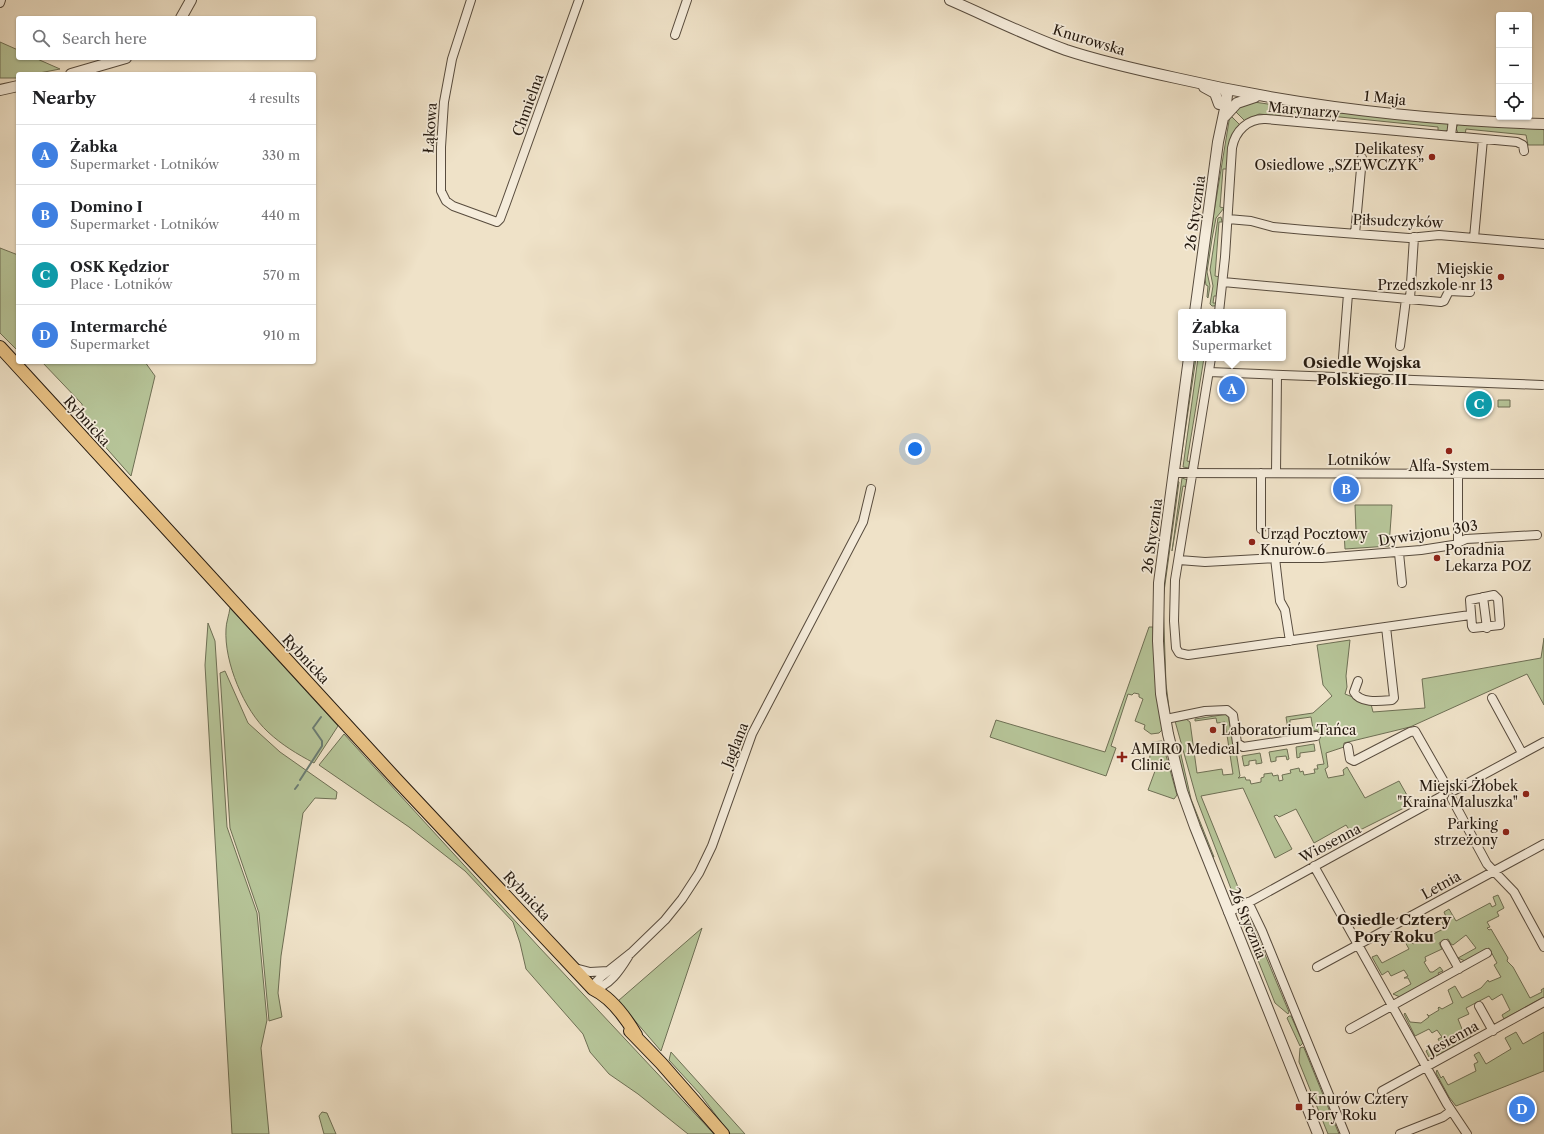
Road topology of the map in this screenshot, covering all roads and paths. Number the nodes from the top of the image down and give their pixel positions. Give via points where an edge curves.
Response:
1 (191, 0) edge
2 (471, 0) edge
3 (580, 0) edge
4 (687, 0) edge
5 (950, 0) edge
6 (182, 16) edge
7 (675, 35) dead end
8 (119, 60) edge
9 (78, 72) edge
10 (1191, 81) junction
11 (0, 85) edge
12 (16, 86) edge
13 (16, 86) edge
14 (1224, 89) junction
15 (0, 90) edge
16 (1267, 97) junction
17 (1220, 104) junction
18 (1225, 116) junction
19 (1453, 119) junction
20 (1544, 124) edge
21 (1451, 136) junction
22 (1483, 139) junction
23 (1218, 142) junction
24 (1524, 151) dead end
25 (1362, 158) dead end
26 (500, 219) joint
27 (1228, 219) junction
28 (1356, 234) junction
29 (1414, 237) junction
30 (1474, 238) junction
31 (1544, 244) edge
32 (1223, 282) junction
33 (1470, 292) dead end
34 (1348, 294) junction
35 (1408, 299) junction
36 (1196, 309) edge
37 (1219, 309) edge
38 (1400, 346) dead end
39 (0, 348) edge
40 (1343, 358) dead end
41 (1189, 361) edge
42 (1211, 361) edge
43 (1209, 372) junction
44 (1277, 374) junction
45 (1542, 385) dead end
46 (1174, 473) junction
47 (1192, 473) junction
48 (1261, 473) junction
49 (1276, 473) junction
50 (1458, 474) junction
51 (1544, 474) edge
52 (871, 490) dead end
53 (1261, 529) dead end
54 (1537, 535) dead end
55 (1458, 541) junction
56 (1399, 553) junction
57 (1275, 558) junction
58 (1179, 560) junction
59 (1402, 583) dead end
60 (1483, 597) junction
61 (1470, 615) junction
62 (1386, 627) junction
63 (1487, 628) junction
64 (1290, 641) junction
65 (1358, 681) dead end
66 (1492, 698) dead end
67 (1166, 719) junction
68 (1316, 736) dead end
69 (1544, 742) edge
70 (1348, 747) dead end
71 (1522, 753) junction
72 (1447, 787) junction
73 (1455, 790) junction
74 (1444, 796) junction
75 (1452, 799) junction
76 (1544, 844) edge
77 (1314, 866) junction
78 (1494, 871) junction
79 (1248, 902) junction
80 (1228, 912) junction
81 (1541, 932) edge
82 (1358, 944) junction
83 (1445, 944) dead end
84 (1544, 947) edge
85 (1488, 953) dead end
86 (573, 967) junction
87 (1317, 967) dead end
88 (1459, 969) junction
89 (609, 975) junction
90 (593, 989) junction
91 (1544, 1002) edge
92 (613, 1005) junction
93 (1391, 1006) junction
94 (1479, 1006) dead end
95 (1350, 1029) dead end
96 (1493, 1031) junction
97 (636, 1036) junction
98 (1426, 1067) junction
99 (1382, 1091) dead end
100 (1452, 1111) junction
101 (723, 1134) edge
102 (1318, 1134) edge
103 (1345, 1134) edge
104 (1400, 1134) edge
105 (1467, 1134) edge

1 - 6 street
2 - 26 street, Łąkowa via 452,59 444,102 441,191 446,201 453,206 495,222
3 - 26 street, Chmielna
4 - 7 street
5 - 10 street, Knurowska via 1065,49
8 - 9 street
10 - 14 street, Knurowska
10 - 17 street via 1213,92
11 - 12 street
13 - 15 street
14 - 16 street, 1 Maja
14 - 17 street, 26 Stycznia
14 - 18 street, 26 Stycznia via 1227,95
16 - 18 street via 1244,99 1234,105
16 - 19 street, 1 Maja via 1325,106
17 - 23 street, 26 Stycznia
18 - 23 street, 26 Stycznia
19 - 20 street, 1 Maja
19 - 21 street
21 - 22 street, Marynarzy
21 - 27 street, Marynarzy via 1254,120 1240,130 1233,144
22 - 24 street, Marynarzy via 1519,142 1524,146
22 - 30 street
23 - 36 street, 26 Stycznia
25 - 28 street
27 - 28 street, Piłsudczyków via 1251,221 1273,227
27 - 32 street, Marynarzy
28 - 29 street, Piłsudczyków
29 - 30 street, Piłsudczyków via 1433,234
29 - 35 street
30 - 31 street, Piłsudczyków
32 - 34 street
32 - 37 street, Marynarzy
33 - 35 street via 1450,291 1443,302
34 - 35 street
34 - 40 street
35 - 38 street
39 - 86 main road, Rybnicka
41 - 46 street, 26 Stycznia
42 - 43 street
43 - 44 street
43 - 47 street
44 - 45 street
44 - 49 street
46 - 47 street, Lotników
46 - 67 street, 26 Stycznia via 1158,608 1159,671
47 - 48 street, Lotników
47 - 58 street
48 - 49 street, Lotników
48 - 53 street
49 - 50 street, Lotników
50 - 51 street, Lotników
50 - 55 street
52 - 89 street, Jaglana via 854,537 752,734 703,866 676,907
54 - 55 street, Dywizjonu 303
55 - 56 street, Dywizjonu 303 via 1453,545
56 - 57 street, Dywizjonu 303 via 1307,559
56 - 59 street
57 - 58 street, Dywizjonu 303
57 - 64 street via 1280,601 1285,610
58 - 64 street via 1174,589 1174,614 1176,648 1181,654
60 - 61 street via 1470,600
60 - 63 street
60 - 63 street via 1497,596 1499,606 1501,623 1499,626
61 - 62 street
61 - 63 street via 1474,628
62 - 64 street
62 - 65 street via 1394,698 1372,702 1356,696 1354,692
66 - 71 street
67 - 68 street via 1205,711 1227,710 1233,715 1237,743 1243,747
67 - 80 street, 26 Stycznia via 1182,791
69 - 71 street
70 - 72 street via 1351,759 1355,761 1415,731
71 - 73 street
72 - 73 street
72 - 74 street via 1443,792
73 - 75 street via 1456,794
74 - 75 street
74 - 77 street, Wiosenna
75 - 78 street via 1486,862
76 - 78 street, Letnia
77 - 79 street, Wiosenna
77 - 82 street
78 - 81 street via 1514,892
78 - 82 street, Letnia
79 - 80 street, Wiosenna
79 - 103 street, 26 Stycznia
80 - 102 street, 26 Stycznia
81 - 84 street
82 - 87 street, Letnia
82 - 93 street
83 - 88 street
85 - 88 street
86 - 89 street
86 - 90 main road, Rybnicka
88 - 93 street
89 - 90 street, Jaglana via 596,982
89 - 92 street
90 - 92 main road, Rybnicka
90 - 97 main road, Rybnicka via 596,998 605,1008
91 - 96 street, Jesienna
92 - 97 main road, Rybnicka
93 - 95 street
93 - 98 street
94 - 96 street, Jesienna
96 - 98 street, Jesienna
97 - 101 main road, Rybnicka
98 - 99 street, Jesienna
98 - 100 street
100 - 104 street
100 - 105 street

